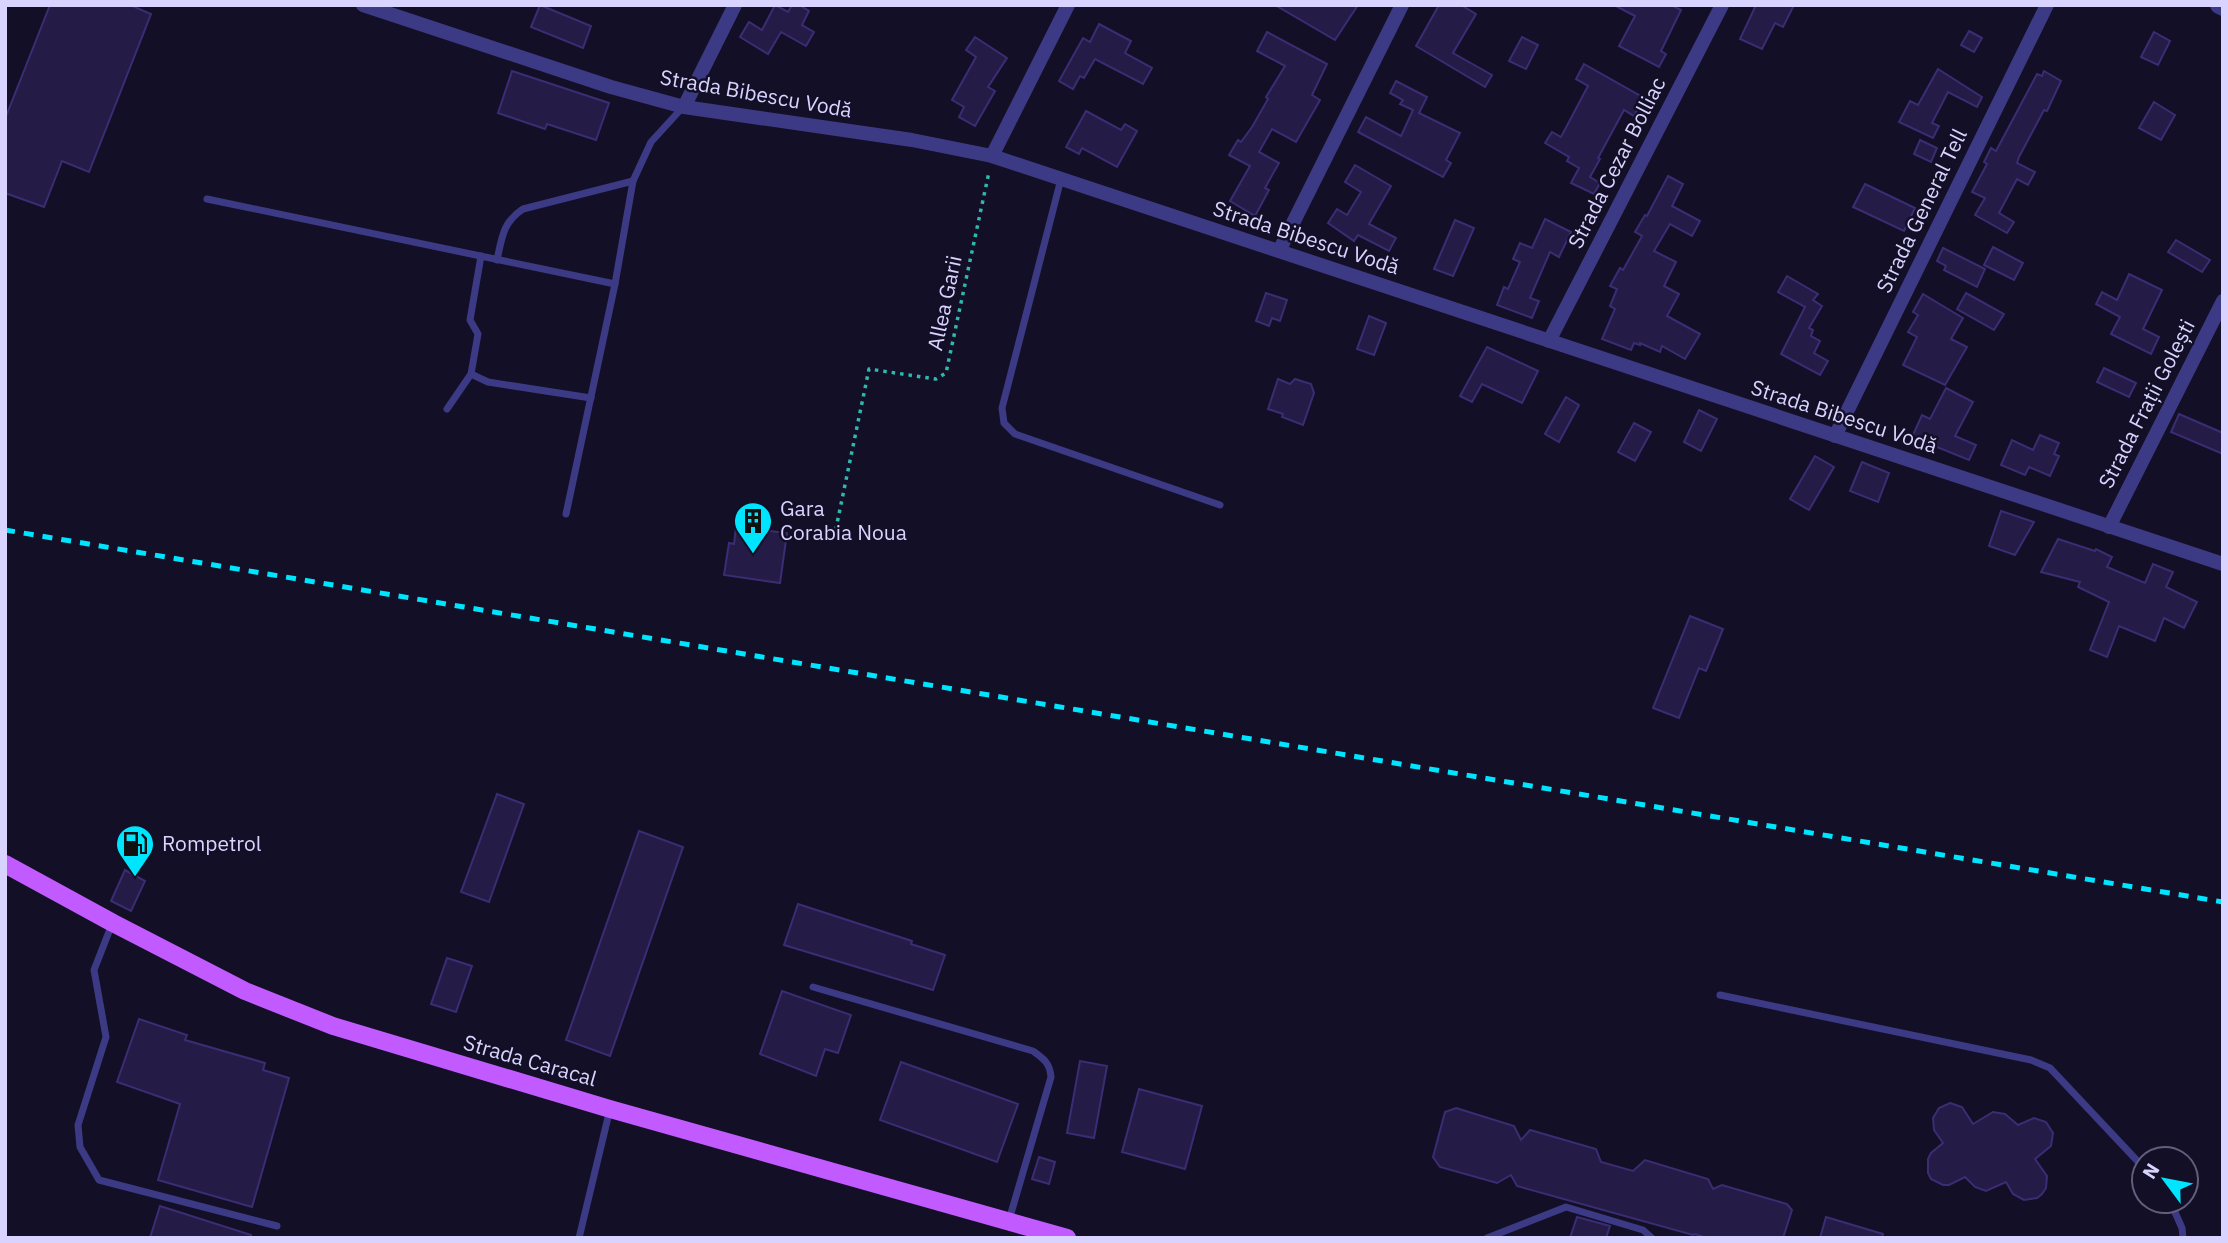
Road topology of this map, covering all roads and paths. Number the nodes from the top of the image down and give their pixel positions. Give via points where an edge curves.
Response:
1 (363, 5) edge
2 (735, 5) edge
3 (1068, 5) edge
4 (1402, 5) edge
5 (1722, 5) edge
6 (2048, 5) edge
7 (684, 107) junction
8 (992, 156) junction
9 (1061, 179) junction
10 (633, 181) junction
11 (207, 199) dead end
12 (1279, 251) junction
13 (481, 256) junction
14 (497, 260) junction
15 (615, 284) junction
16 (2223, 301) edge
17 (1549, 341) junction
18 (471, 374) junction
19 (591, 398) junction
20 (447, 409) dead end
21 (1835, 436) junction
22 (1220, 505) dead end
23 (566, 514) dead end
24 (2109, 527) junction
25 (834, 538) dead end
26 (2223, 565) edge
27 (5, 864) edge
28 (113, 923) junction
29 (813, 987) dead end
30 (1720, 995) dead end
31 (610, 1109) junction
32 (2130, 1153) edge
33 (2176, 1215) edge
34 (1009, 1220) junction
35 (277, 1226) dead end
36 (579, 1238) edge
37 (1067, 1238) edge
38 (1487, 1238) edge
39 (1652, 1238) edge
40 (2183, 1238) edge

1 - 7 street, Strada Bibescu Vodă
2 - 7 street
3 - 8 street
4 - 12 street
5 - 17 street, Strada Cezar Bolliac
6 - 21 street, Strada General Tell
7 - 8 street, Strada Bibescu Vodă
7 - 10 lane via 650,142
8 - 9 street, Strada Bibescu Vodă
8 - 25 path, Allea Garii via 946,373 936,379 869,369
9 - 12 street, Strada Bibescu Vodă
9 - 22 lane via 1002,408 1004,423 1015,435
10 - 14 lane via 523,209 510,218
10 - 15 lane
11 - 13 lane
12 - 17 street, Strada Bibescu Vodă
13 - 14 lane
13 - 18 lane via 470,320 478,334
14 - 15 lane
15 - 19 lane
16 - 24 street, Strada Frații Golești
17 - 21 street, Strada Bibescu Vodă
18 - 19 lane via 488,382
18 - 20 lane
19 - 23 lane
21 - 24 street, Strada Bibescu Vodă
24 - 26 street, Strada Bibescu Vodă
27 - 28 main road, Strada Caracal
28 - 31 main road, Strada Caracal via 246,991 333,1026
28 - 35 lane via 94,970 106,1037 78,1125 80,1147 89,1164 99,1180
29 - 34 lane via 1033,1051 1045,1059 1051,1077
30 - 32 lane via 2031,1060 2050,1068
31 - 34 main road, Strada Caracal
31 - 36 lane
33 - 40 lane
34 - 37 main road, Strada Caracal
38 - 39 lane via 1566,1207 1643,1230

